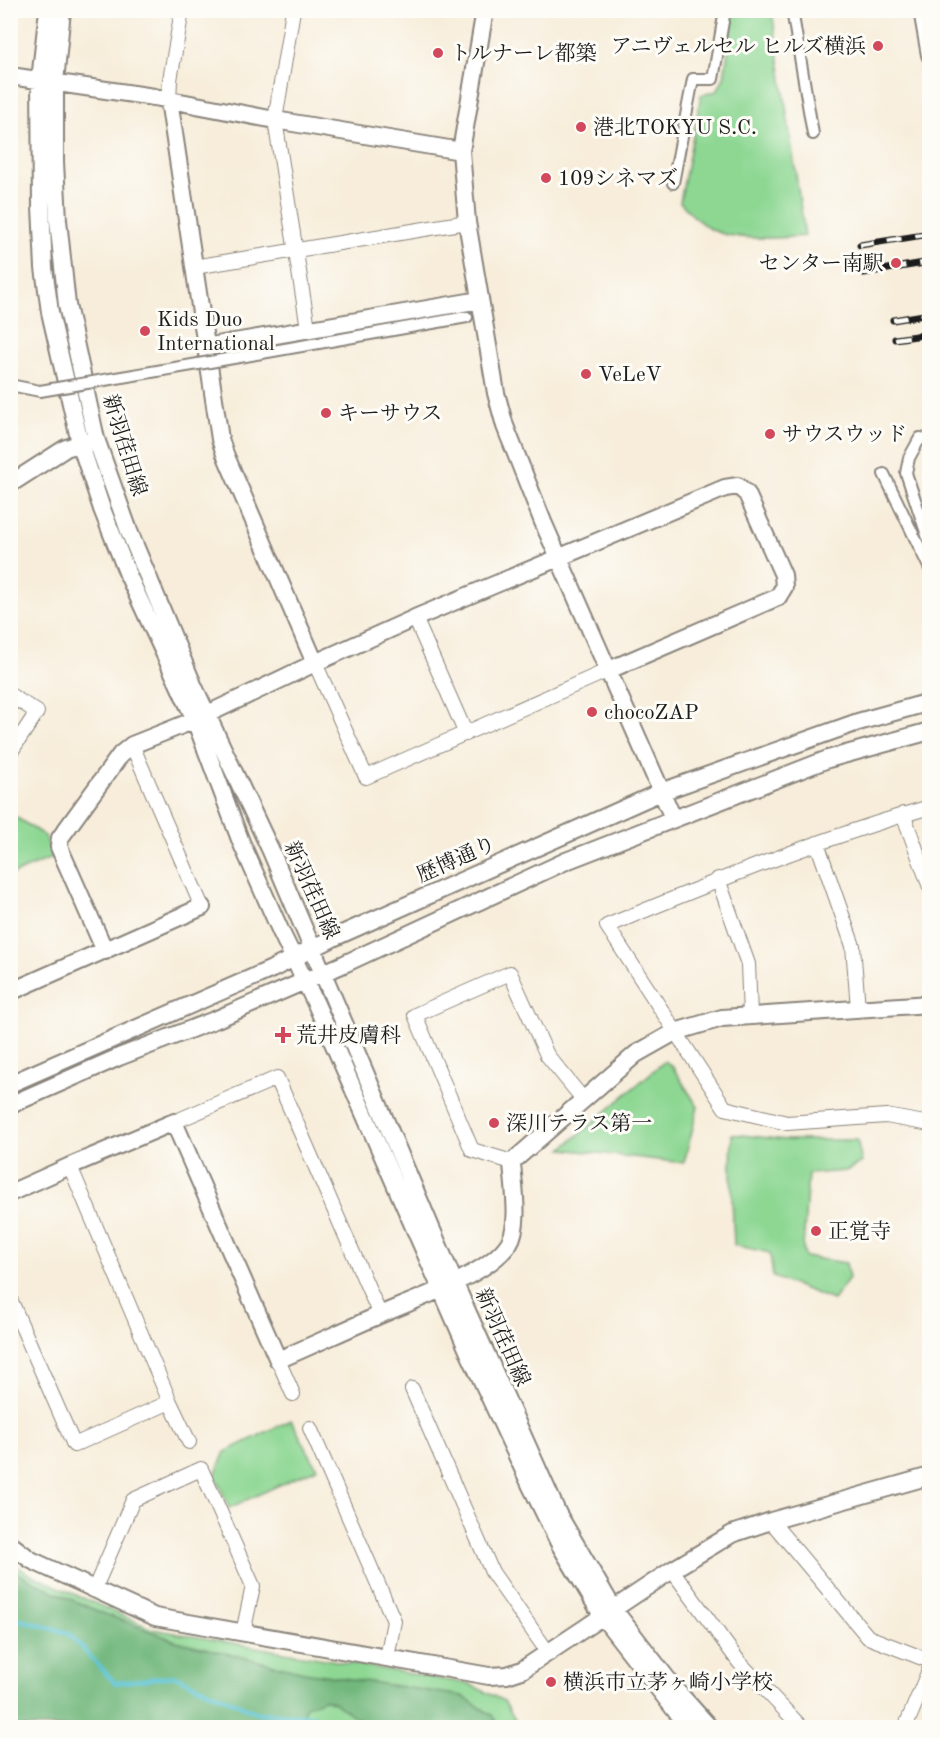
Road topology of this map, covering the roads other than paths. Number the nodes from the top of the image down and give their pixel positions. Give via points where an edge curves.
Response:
1 (48, 10) edge
2 (62, 10) edge
3 (182, 10) edge
4 (293, 10) edge
5 (725, 10) edge
6 (792, 10) edge
7 (922, 10) edge
8 (482, 11) edge
9 (930, 55) edge
10 (10, 76) edge
11 (48, 81) junction
12 (169, 100) junction
13 (275, 120) junction
14 (813, 134) dead end
15 (461, 151) junction
16 (673, 183) dead end
17 (467, 222) junction
18 (296, 250) junction
19 (194, 267) junction
20 (480, 300) junction
21 (467, 317) dead end
22 (308, 328) junction
23 (204, 347) junction
24 (10, 385) edge
25 (930, 440) edge
26 (88, 441) junction
27 (884, 474) dead end
28 (10, 484) edge
29 (930, 544) edge
30 (559, 557) junction
31 (930, 569) edge
32 (415, 618) junction
33 (315, 663) junction
34 (609, 670) junction
35 (10, 695) edge
36 (930, 702) edge
37 (202, 717) junction
38 (930, 731) edge
39 (466, 734) junction
40 (132, 745) junction
41 (10, 753) edge
42 (661, 792) junction
43 (930, 807) edge
44 (903, 814) junction
45 (673, 818) junction
46 (817, 843) junction
47 (717, 879) junction
48 (930, 887) edge
49 (201, 907) joint
50 (313, 948) junction
51 (105, 951) junction
52 (293, 958) junction
53 (324, 973) junction
54 (305, 981) junction
55 (11, 992) edge
56 (930, 1004) edge
57 (858, 1008) junction
58 (750, 1016) junction
59 (675, 1032) junction
60 (10, 1084) edge
61 (584, 1099) junction
62 (10, 1105) edge
63 (174, 1122) junction
64 (930, 1124) edge
65 (512, 1162) junction
66 (70, 1166) junction
67 (10, 1193) edge
68 (447, 1285) junction
69 (10, 1299) edge
70 (380, 1315) junction
71 (278, 1360) junction
72 (412, 1389) dead end
73 (293, 1394) dead end
74 (170, 1402) junction
75 (310, 1428) dead end
76 (189, 1442) dead end
77 (930, 1476) edge
78 (771, 1521) junction
79 (10, 1544) edge
80 (672, 1570) junction
81 (94, 1590) junction
82 (608, 1614) junction
83 (243, 1633) junction
84 (549, 1654) junction
85 (387, 1658) junction
86 (930, 1661) edge
87 (930, 1668) edge
88 (689, 1728) edge
89 (710, 1728) edge
90 (802, 1728) edge
91 (905, 1728) edge

1 - 11 street, 新羽荏田線
2 - 11 street, 新羽荏田線
3 - 12 street
4 - 13 street
5 - 16 street via 712,79 693,79
6 - 14 street
7 - 9 street
8 - 15 street
10 - 11 street
11 - 12 street
11 - 26 street, 新羽荏田線 via 63,272
12 - 13 street
12 - 19 street
13 - 15 street
13 - 18 street
15 - 17 street
17 - 18 street
17 - 20 street
18 - 19 street
18 - 22 street
19 - 23 street
20 - 22 street
20 - 30 street via 505,426
21 - 24 street, bridge via 40,391
22 - 23 street
23 - 33 street via 225,454
25 - 29 street via 920,438 906,473
26 - 28 street via 66,448
26 - 37 street, 新羽荏田線 via 102,509 129,577
27 - 31 street
30 - 32 street
30 - 34 street
30 - 34 street via 738,486 747,494 783,575 784,587 778,597
32 - 33 street
32 - 39 street
33 - 37 street
33 - 39 street via 366,777
34 - 39 street
34 - 42 street
35 - 41 street via 38,712
36 - 42 street, 歴博通り via 858,722
37 - 40 street
37 - 50 street, 新羽荏田線
37 - 52 street, 新羽荏田線 via 241,842
38 - 45 street via 828,759
40 - 49 street
40 - 51 street via 121,754 60,838 59,847
42 - 45 street
42 - 50 street, 歴博通り
43 - 44 street
44 - 46 street
44 - 48 street
45 - 53 street via 566,861
46 - 47 street
46 - 57 street via 853,946
47 - 58 street via 748,964
47 - 59 street via 607,926
49 - 51 street
50 - 52 street, 歴博通り
50 - 53 street, 新羽荏田線
51 - 55 street
52 - 54 street, 新羽荏田線
52 - 60 street, 歴博通り
53 - 54 street
53 - 68 street, 新羽荏田線
54 - 62 street
54 - 68 street, 新羽荏田線
56 - 57 street
57 - 58 street
58 - 59 street via 722,1018
59 - 61 street via 636,1054
59 - 64 street via 725,1108 787,1123 886,1116
61 - 65 street
61 - 65 street via 547,1055 510,974 414,1015 472,1150
63 - 66 street
63 - 70 street via 277,1078
63 - 71 street
65 - 68 street via 516,1213 509,1243 491,1262
66 - 67 street
66 - 74 street
68 - 70 street
68 - 82 street, 新羽荏田線
69 - 74 street via 74,1444
70 - 71 street
71 - 73 street
72 - 84 street via 492,1572
74 - 76 street
75 - 85 street via 394,1621
77 - 78 street
78 - 80 street via 732,1534
78 - 86 street via 868,1637
79 - 81 street via 31,1560
80 - 82 street
80 - 90 street via 739,1662
81 - 83 street via 155,1617
81 - 83 street via 133,1500 201,1469 253,1586
82 - 84 street
82 - 88 street, 新羽荏田線
82 - 89 street, 新羽荏田線
83 - 85 street
84 - 85 street via 522,1670 489,1676
87 - 91 street

